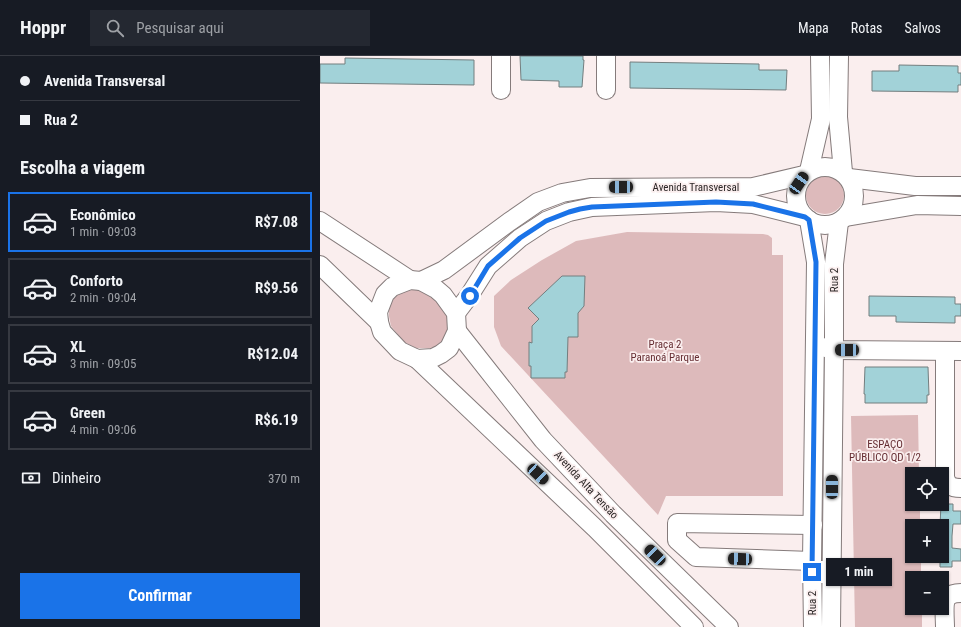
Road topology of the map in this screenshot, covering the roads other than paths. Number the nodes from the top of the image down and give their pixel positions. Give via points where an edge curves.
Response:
1 (501, 56) edge
2 (606, 56) edge
3 (820, 56) edge
4 (839, 56) edge
5 (501, 90) dead end
6 (606, 90) dead end
7 (806, 173) junction
8 (846, 175) junction
9 (961, 186) edge
10 (961, 206) edge
11 (807, 218) junction
12 (842, 219) junction
13 (320, 221) edge
14 (320, 265) edge
15 (416, 280) junction
16 (456, 313) junction
17 (379, 322) junction
18 (457, 331) junction
19 (815, 344) junction
20 (834, 350) junction
21 (953, 351) edge
22 (417, 359) junction
23 (961, 488) edge
24 (813, 526) junction
25 (812, 560) junction
26 (961, 593) edge
27 (694, 627) edge
28 (729, 627) edge
29 (813, 627) edge
30 (831, 627) edge
31 (945, 627) edge

1 - 5 street
2 - 6 street
3 - 7 street via 821,118
4 - 8 street via 838,117
7 - 8 street, Avenida Transversal via 817,167 826,166
7 - 11 street via 799,183 796,201
7 - 15 street, Avenida Transversal via 753,186 590,188 562,193 538,202 444,270
8 - 9 street, Avenida Transversal via 915,186
8 - 12 street via 853,185 855,194 851,210
10 - 12 street, Avenida Transversal via 917,205
11 - 12 street, Avenida Transversal via 816,224 824,225
11 - 16 street, Avenida Transversal via 753,204 716,202 592,207 569,212 546,221 520,238 488,266 470,296
11 - 19 street, Rua 2 via 816,262
12 - 20 street, Rua 2 via 834,264
13 - 15 street
14 - 17 street
15 - 16 street via 436,289
15 - 17 street via 392,287 385,294 378,312
16 - 18 street
17 - 22 street via 382,332 400,351
18 - 22 street via 449,348 441,354 433,358
18 - 28 street, Avenida Alta Tensão via 544,440 613,514
19 - 20 street
19 - 24 street, Rua 2
20 - 21 street
20 - 30 street, Rua 2
21 - 23 street via 945,476 949,485
22 - 27 street, Avenida Alta Tensão via 595,528
24 - 25 street, Rua 2
24 - 25 street via 677,523 677,540 696,558
25 - 29 street, Rua 2
26 - 31 street via 948,596 946,600

